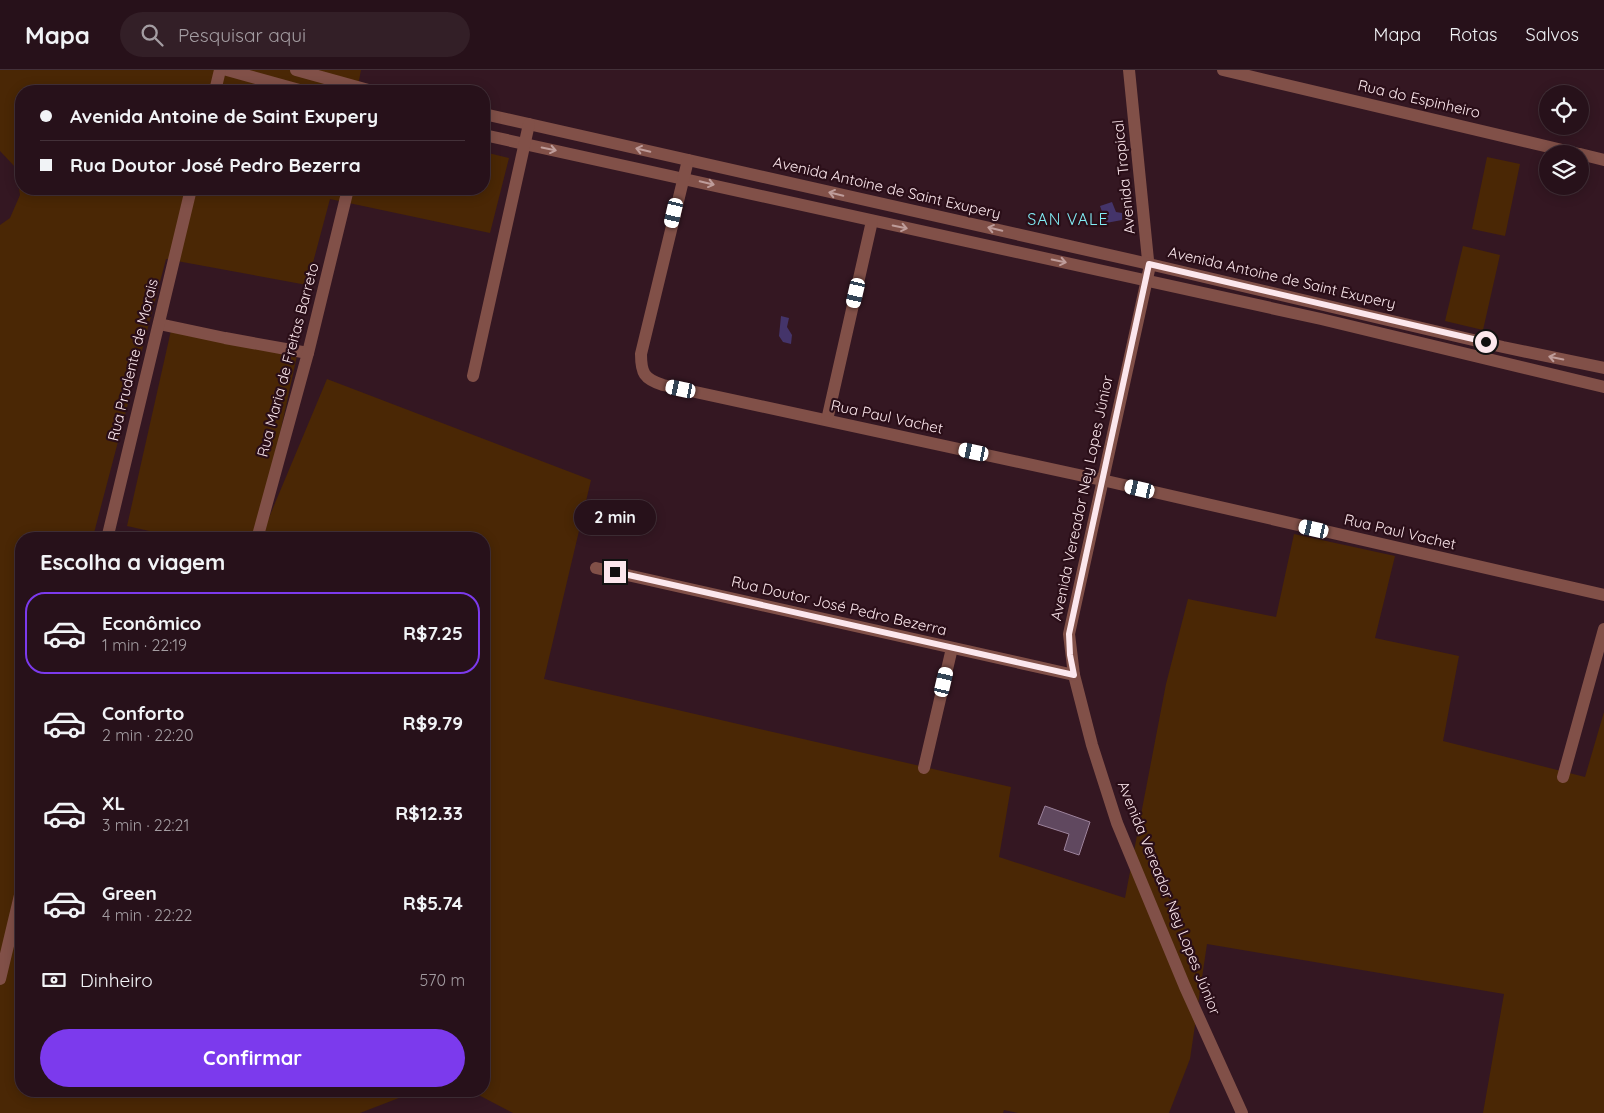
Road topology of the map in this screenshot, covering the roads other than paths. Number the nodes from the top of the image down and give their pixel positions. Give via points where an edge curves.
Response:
1 (220, 70) edge
2 (228, 70) edge
3 (296, 70) edge
4 (1129, 70) edge
5 (1223, 70) edge
6 (216, 85) edge
7 (281, 85) edge
8 (350, 85) edge
9 (490, 115) edge
10 (529, 124) junction
11 (490, 136) edge
12 (525, 143) junction
13 (1542, 145) edge
14 (1589, 156) edge
15 (688, 160) junction
16 (1604, 160) edge
17 (683, 178) junction
18 (190, 195) edge
19 (347, 195) edge
20 (872, 221) junction
21 (1149, 264) junction
22 (1147, 280) junction
23 (1325, 305) junction
24 (1321, 319) junction
25 (158, 324) junction
26 (1434, 330) junction
27 (1430, 346) junction
28 (308, 353) junction
29 (1591, 365) junction
30 (1604, 368) edge
31 (473, 376) dead end
32 (1587, 383) junction
33 (1604, 387) edge
34 (827, 420) junction
35 (1102, 480) junction
36 (108, 532) edge
37 (258, 532) edge
38 (596, 568) dead end
39 (1604, 596) edge
40 (1604, 628) edge
41 (952, 648) junction
42 (1074, 675) junction
43 (924, 768) dead end
44 (1563, 777) dead end
45 (15, 916) edge
46 (0, 979) edge
47 (1242, 1113) edge

1 - 6 street
2 - 7 street
3 - 8 street
4 - 21 street, Avenida Tropical
5 - 13 street, Rua do Espinheiro
9 - 10 street, Avenida Antoine de Saint Exupery
10 - 12 street
15 -> 10 street, Avenida Antoine de Saint Exupery
11 - 12 street
12 -> 17 street
12 - 31 street
14 - 16 street, Rua do Espinheiro
15 - 17 street, Rua Paul Vachet
21 -> 15 street, Avenida Antoine de Saint Exupery
17 -> 20 street
17 - 34 street, Rua Paul Vachet via 641,354 645,375 663,385
18 - 25 street, Rua Prudente de Morais
19 - 28 street, Rua Maria de Freitas Barreto
20 -> 22 street
20 - 34 street
21 - 22 street, Avenida Tropical
21 - 23 street, Avenida Antoine de Saint Exupery
22 - 24 street
22 - 35 street, Avenida Vereador Ney Lopes Júnior
23 - 24 street
23 - 26 street, Avenida Antoine de Saint Exupery
24 - 27 street
25 - 28 street
25 - 36 street, Rua Prudente de Morais
26 - 27 street
29 -> 26 street, Avenida Antoine de Saint Exupery
27 - 32 street
28 - 37 street, Rua Maria de Freitas Barreto
29 - 30 street, Avenida Antoine de Saint Exupery
29 - 32 street
32 - 33 street
34 - 35 street, Rua Paul Vachet
35 - 39 street, Rua Paul Vachet
35 - 42 street, Avenida Vereador Ney Lopes Júnior via 1069,634
38 - 41 street, Rua Doutor José Pedro Bezerra
40 - 44 street
41 - 42 street, Rua Doutor José Pedro Bezerra
41 - 43 street
42 - 47 street, Avenida Vereador Ney Lopes Júnior via 1117,823
45 - 46 street

